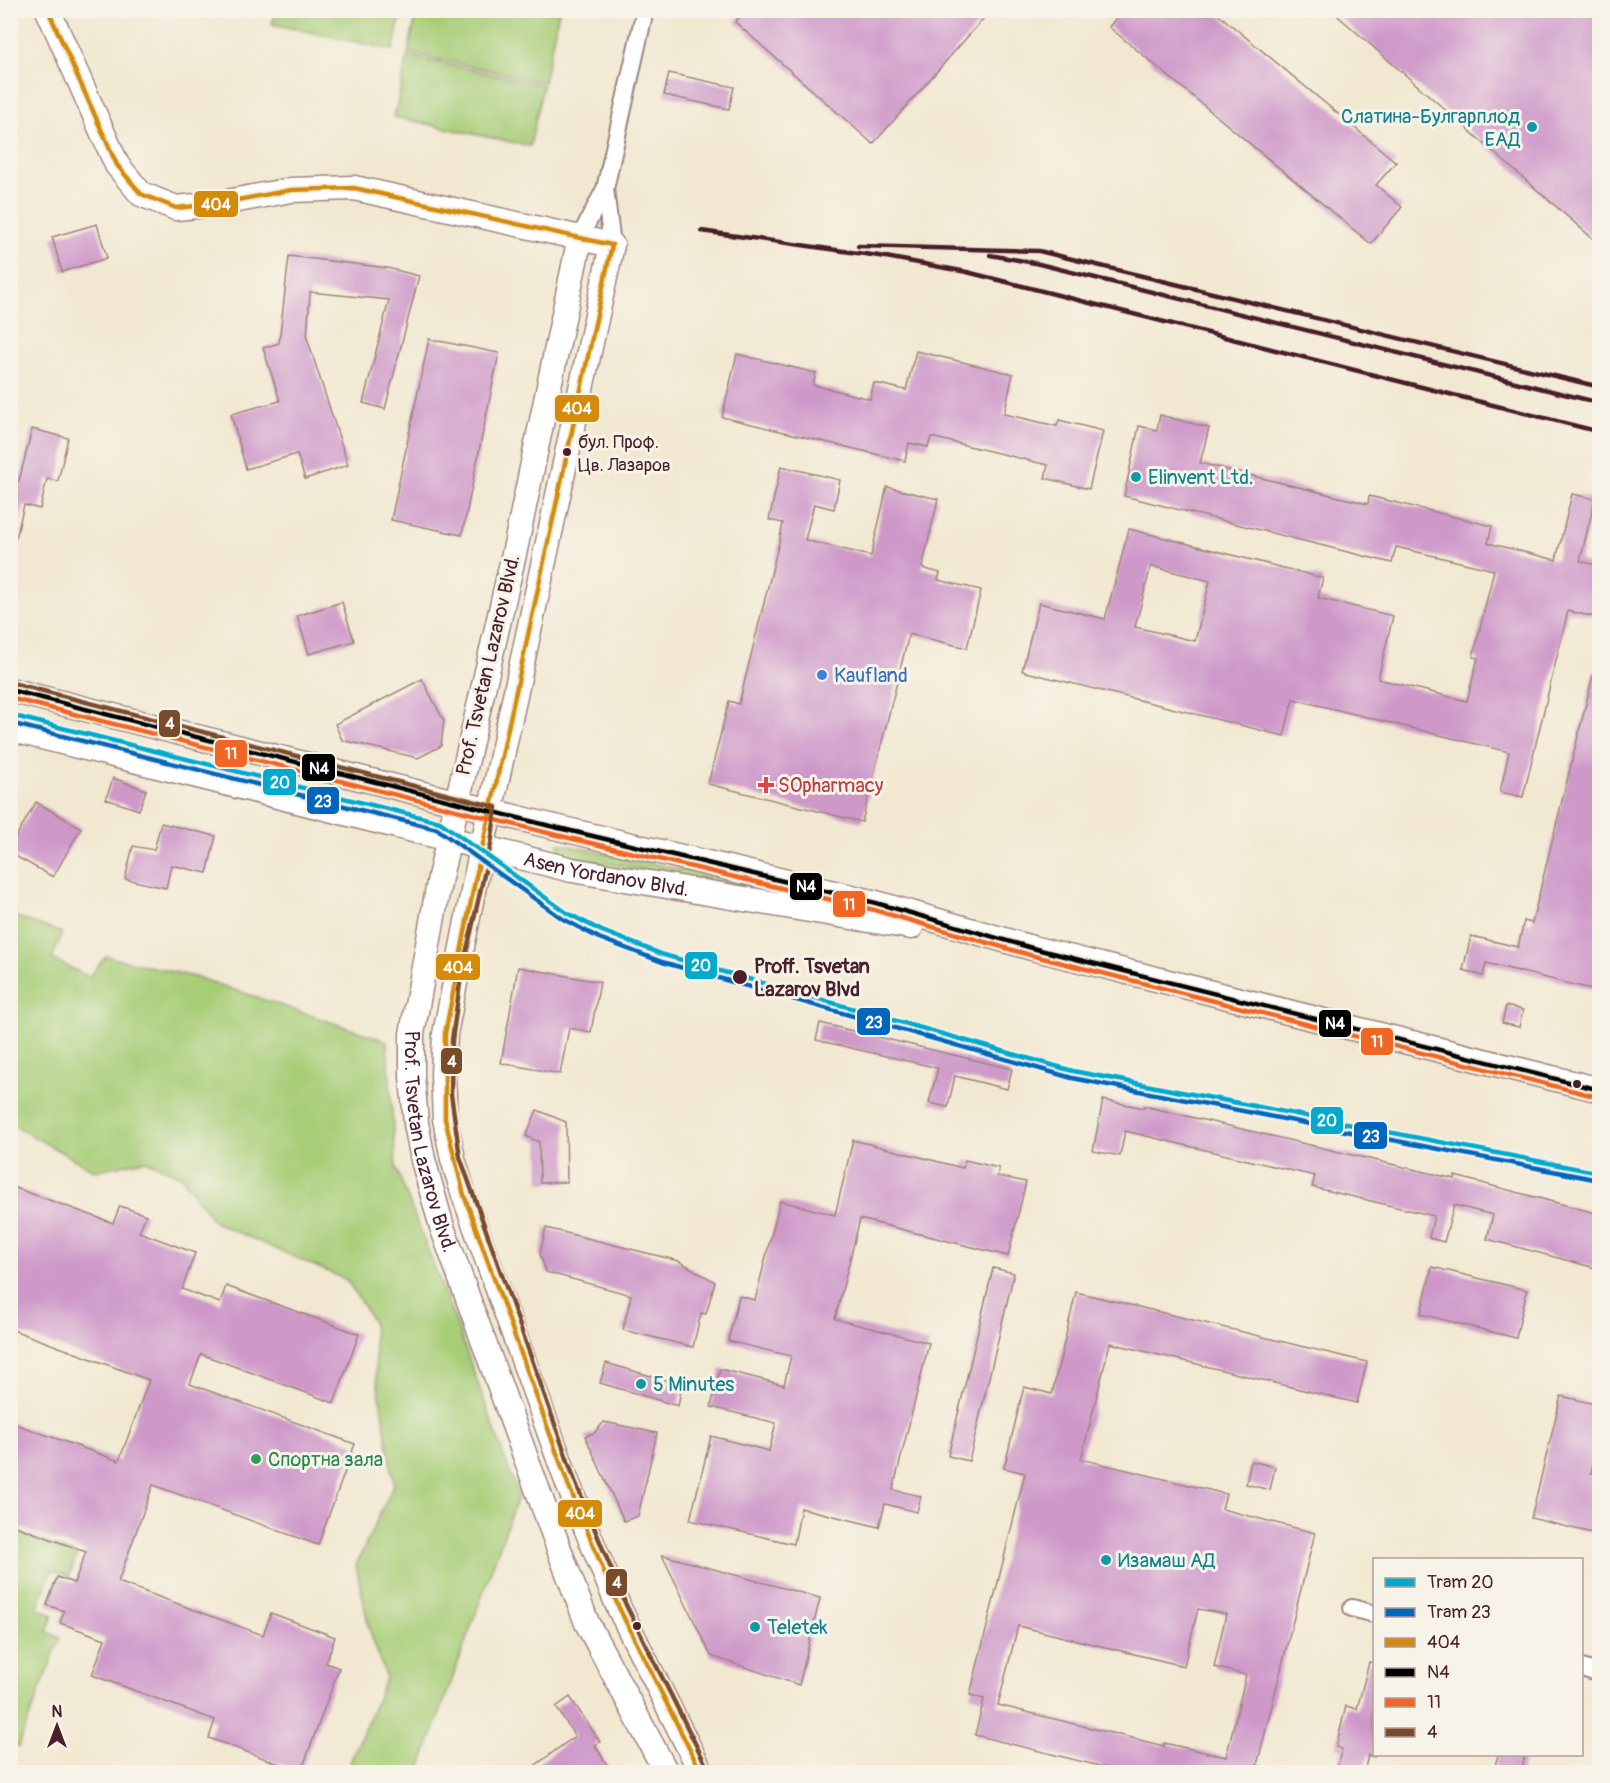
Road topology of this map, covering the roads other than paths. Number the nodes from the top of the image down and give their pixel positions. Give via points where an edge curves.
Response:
1 (48, 10) edge
2 (645, 10) edge
3 (605, 189) junction
4 (579, 237) junction
5 (612, 245) junction
6 (10, 690) edge
7 (10, 729) edge
8 (456, 803) junction
9 (490, 811) junction
10 (447, 838) junction
11 (483, 847) junction
12 (1032, 948) junction
13 (1599, 1090) edge
14 (1352, 1608) dead end
15 (1373, 1614) edge
16 (1583, 1669) edge
17 (1599, 1674) edge
18 (666, 1773) edge
19 (701, 1773) edge

1 - 4 main road via 117,165 141,194 176,208 291,190 354,188
2 - 3 street
3 - 4 street
3 - 5 street
4 - 5 main road
4 - 8 main road, Prof. Tsvetan Lazarov Blvd. via 516,545
5 - 9 main road, Prof. Tsvetan Lazarov Blvd.
6 - 8 main road, Asen Yordanov Blvd.
7 - 10 main road, Asen Yordanov Blvd.
8 - 9 main road, Asen Yordanov Blvd.
8 - 10 main road, Prof. Tsvetan Lazarov Blvd.
9 - 11 main road, Prof. Tsvetan Lazarov Blvd.
9 - 12 main road, Asen Yordanov Blvd. via 876,903
10 - 11 main road, Asen Yordanov Blvd.
10 - 18 main road, Prof. Tsvetan Lazarov Blvd. via 412,1034 415,1111 423,1160 442,1227 587,1623
11 - 12 main road, Asen Yordanov Blvd. via 572,870
11 - 19 main road, Prof. Tsvetan Lazarov Blvd. via 445,1034 445,1119 453,1159 572,1494 620,1608
12 - 13 main road, Asen Yordanov Blvd.
14 - 15 street
16 - 17 street

